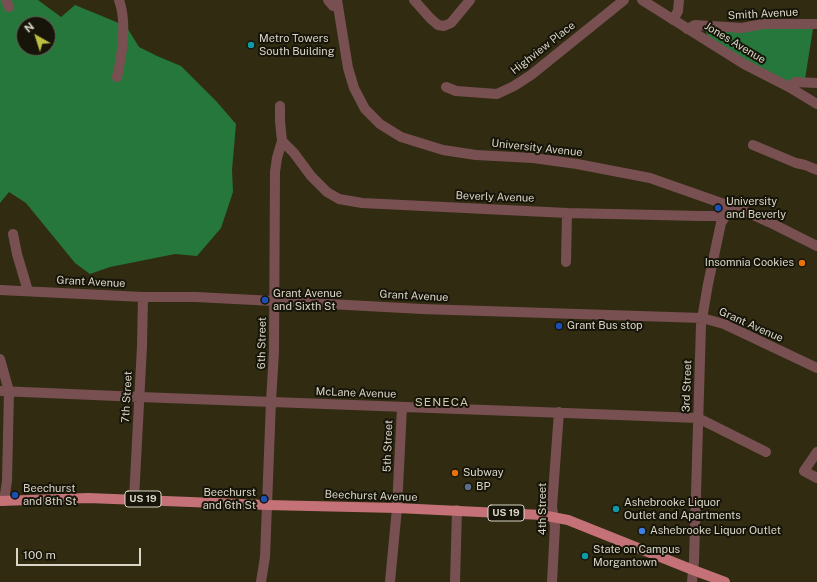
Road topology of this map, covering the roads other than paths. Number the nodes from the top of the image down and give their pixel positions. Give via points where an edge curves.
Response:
1 (119, 0) edge
2 (328, 0) edge
3 (414, 0) edge
4 (470, 0) edge
5 (624, 0) edge
6 (642, 0) edge
7 (679, 0) edge
8 (338, 3) edge
9 (673, 20) junction
10 (817, 24) edge
11 (687, 29) junction
12 (117, 77) dead end
13 (817, 83) edge
14 (446, 87) dead end
15 (789, 87) junction
16 (817, 104) edge
17 (280, 106) dead end
18 (282, 141) junction
19 (753, 145) dead end
20 (817, 170) edge
21 (729, 206) junction
22 (567, 213) junction
23 (13, 234) dead end
24 (817, 246) edge
25 (566, 262) dead end
26 (0, 290) edge
27 (28, 291) junction
28 (143, 297) junction
29 (274, 301) junction
30 (702, 318) junction
31 (0, 359) edge
32 (817, 368) edge
33 (5, 391) edge
34 (140, 397) junction
35 (271, 401) junction
36 (402, 407) junction
37 (559, 412) junction
38 (698, 418) junction
39 (766, 452) dead end
40 (817, 452) edge
41 (817, 478) edge
42 (134, 499) junction
43 (2, 501) edge
44 (267, 505) junction
45 (397, 508) junction
46 (457, 510) junction
47 (554, 517) junction
48 (693, 570) junction
49 (261, 582) edge
50 (390, 582) edge
51 (455, 582) edge
52 (552, 582) edge
53 (692, 582) edge
54 (725, 582) edge

1 - 12 street via 123,14 123,30
2 - 8 street via 333,6
3 - 4 street via 438,25 444,26 451,23
5 - 14 street, Highview Place via 514,86 497,94 456,91
6 - 9 street, Jones Avenue
7 - 9 street via 678,11
8 - 21 street, University Avenue via 348,68 354,88 366,109 380,124 401,137 443,150 476,155 533,158 650,178
9 - 11 street, Jones Avenue
10 - 11 street, Smith Avenue via 763,24 742,28 695,26
11 - 15 street, Jones Avenue via 744,64
13 - 15 street via 796,82
15 - 16 street, Jones Avenue
17 - 18 street, 6th Street
18 - 22 street, Beverly Avenue via 311,176 339,199 362,203
18 - 29 street, 6th Street via 275,172
19 - 20 street
21 - 22 street, Beverly Avenue via 717,216
21 - 24 street, University Avenue
21 - 30 street, 3rd Street via 721,222
22 - 25 street
23 - 27 street
26 - 27 street, Grant Avenue
27 - 28 street, Grant Avenue
28 - 29 street, Grant Avenue
28 - 34 street, 7th Street
29 - 30 street, Grant Avenue via 422,309
29 - 35 street, 6th Street
30 - 32 street, Grant Avenue via 724,324
30 - 38 street, 3rd Street
31 - 33 street
33 - 34 street, McLane Avenue
33 - 43 street via 7,481
34 - 35 street, McLane Avenue
34 - 42 street, 7th Street
35 - 36 street, McLane Avenue
35 - 44 street, 6th Street
36 - 37 street, McLane Avenue
36 - 45 street, 5th Street
37 - 38 street, McLane Avenue
37 - 47 street, 4th Street via 552,507
38 - 39 street, McLane Avenue
38 - 48 street, 3rd Street
40 - 41 street via 804,471
42 - 43 main road, Beechurst Avenue / US 19
42 - 44 main road, Beechurst Avenue / US 19
44 - 45 main road, Beechurst Avenue / US 19
44 - 49 street, 6th Street via 265,557
45 - 46 main road, Beechurst Avenue / US 19
45 - 50 street, 5th Street
46 - 47 main road, Beechurst Avenue / US 19 via 542,514
46 - 51 street
47 - 48 main road, Beechurst Avenue / US 19 via 568,520
47 - 52 street, 4th Street
48 - 53 street, 3rd Street
48 - 54 main road, Beechurst Avenue / US 19

